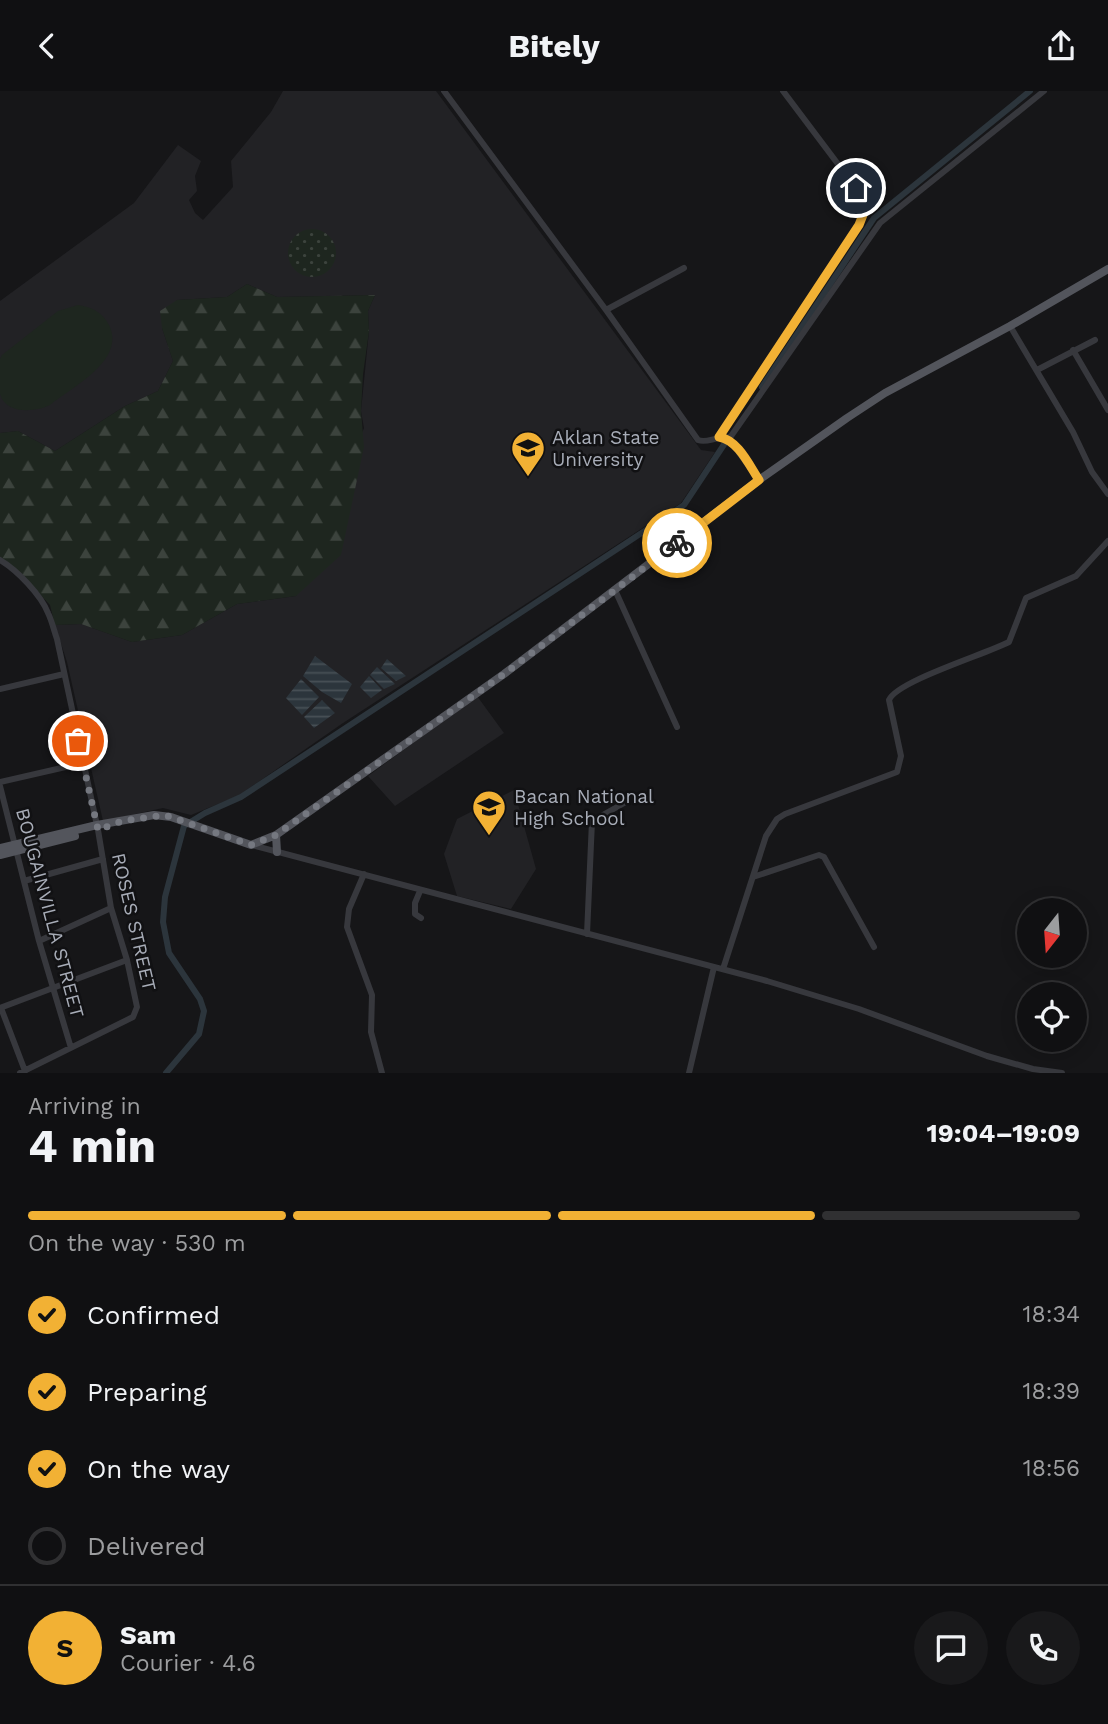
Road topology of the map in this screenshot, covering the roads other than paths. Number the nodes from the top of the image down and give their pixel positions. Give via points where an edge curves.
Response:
1 (444, 91) edge
2 (783, 91) edge
3 (1044, 91) edge
4 (684, 268) dead end
5 (1108, 269) edge
6 (606, 310) junction
7 (1010, 326) junction
8 (1095, 339) dead end
9 (1073, 350) junction
10 (1037, 370) junction
11 (1108, 410) edge
12 (726, 438) junction
13 (759, 480) junction
14 (1107, 489) edge
15 (1108, 541) edge
16 (0, 559) edge
17 (614, 590) junction
18 (64, 674) junction
19 (0, 689) edge
20 (677, 727) dead end
21 (83, 763) junction
22 (0, 784) edge
23 (626, 802) dead end
24 (98, 828) junction
25 (276, 835) junction
26 (251, 845) junction
27 (0, 848) edge
28 (15, 848) junction
29 (276, 852) junction
30 (0, 855) edge
31 (103, 859) junction
32 (364, 874) junction
33 (753, 877) junction
34 (23, 881) junction
35 (420, 891) junction
36 (111, 908) junction
37 (421, 918) dead end
38 (587, 934) junction
39 (39, 941) junction
40 (874, 947) dead end
41 (127, 960) junction
42 (714, 967) junction
43 (723, 969) junction
44 (54, 988) junction
45 (0, 1008) edge
46 (71, 1048) junction
47 (22, 1072) edge
48 (1047, 1072) edge
49 (382, 1073) edge
50 (689, 1073) edge
51 (1062, 1073) edge

1 - 6 street
2 - 12 street via 866,207
3 - 12 street via 880,223
4 - 6 street
5 - 7 main road
6 - 12 street via 698,440
7 - 10 street
7 - 13 main road via 885,393
8 - 9 street
9 - 10 street
9 - 11 street
10 - 14 street via 1092,472
12 - 13 street
13 - 17 main road
15 - 33 street via 1076,576 1026,598 1009,642 894,692 889,700 901,755 897,772 777,819 766,836
16 - 18 street, ROSES STREET via 20,575 48,611
17 - 20 street
17 - 25 main road
18 - 19 street
18 - 21 street, ROSES STREET
21 - 22 street
21 - 24 street, ROSES STREET
22 - 28 street, BOUGAINVILLA STREET
23 - 38 street via 592,821
24 - 26 main road via 165,815
24 - 28 main road
24 - 31 street, ROSES STREET
25 - 26 main road
25 - 29 main road
26 - 29 street
27 - 28 main road
28 - 30 main road
28 - 34 street, BOUGAINVILLA STREET
29 - 32 street
31 - 34 street
31 - 36 street, ROSES STREET
32 - 35 street
32 - 49 street via 349,909 347,927 372,995 371,1032
33 - 40 street via 824,857
33 - 43 street
34 - 39 street, BOUGAINVILLA STREET
35 - 37 street via 415,914
35 - 38 street
36 - 39 street
36 - 41 street, ROSES STREET
38 - 42 street
39 - 44 street, BOUGAINVILLA STREET
41 - 44 street
41 - 46 street, ROSES STREET via 136,1013
42 - 43 street
42 - 50 street
43 - 48 street
44 - 45 street
44 - 46 street, BOUGAINVILLA STREET
45 - 47 street
46 - 47 street
48 - 51 street

